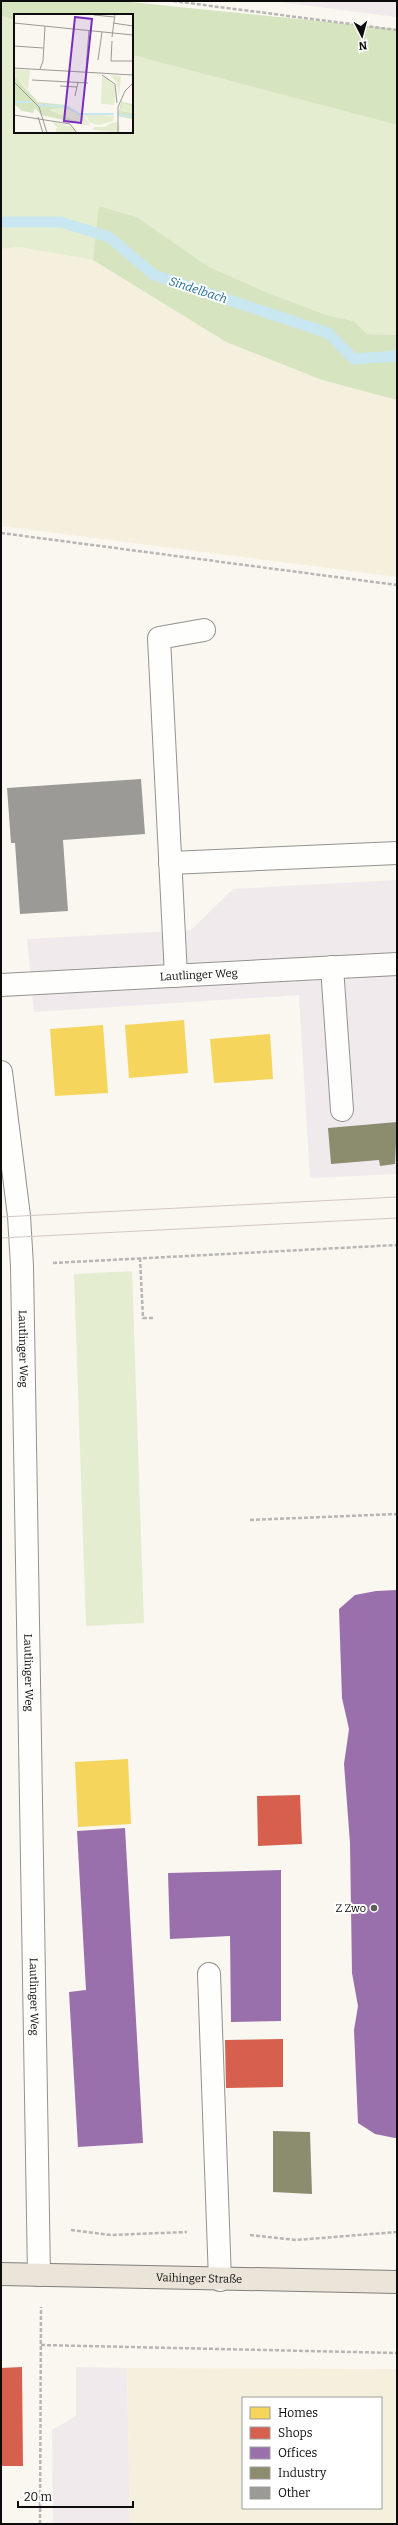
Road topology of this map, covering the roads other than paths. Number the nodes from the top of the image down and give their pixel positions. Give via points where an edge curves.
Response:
1 (204, 630) dead end
2 (397, 853) edge
3 (170, 863) junction
4 (397, 964) edge
5 (332, 968) junction
6 (176, 976) junction
7 (1, 985) edge
8 (1, 1072) edge
9 (342, 1110) dead end
10 (209, 1974) dead end
11 (1, 2274) edge
12 (39, 2275) junction
13 (220, 2280) junction
14 (397, 2282) edge

1 - 3 street via 159,638
2 - 3 street
3 - 6 street
4 - 5 street, Lautlinger Weg
5 - 6 street, Lautlinger Weg
5 - 9 street
6 - 7 street, Lautlinger Weg
8 - 12 street, Lautlinger Weg via 19,1216 22,1266
10 - 13 street
11 - 12 main road, Vaihinger Straße
12 - 13 main road, Vaihinger Straße
13 - 14 main road, Vaihinger Straße

